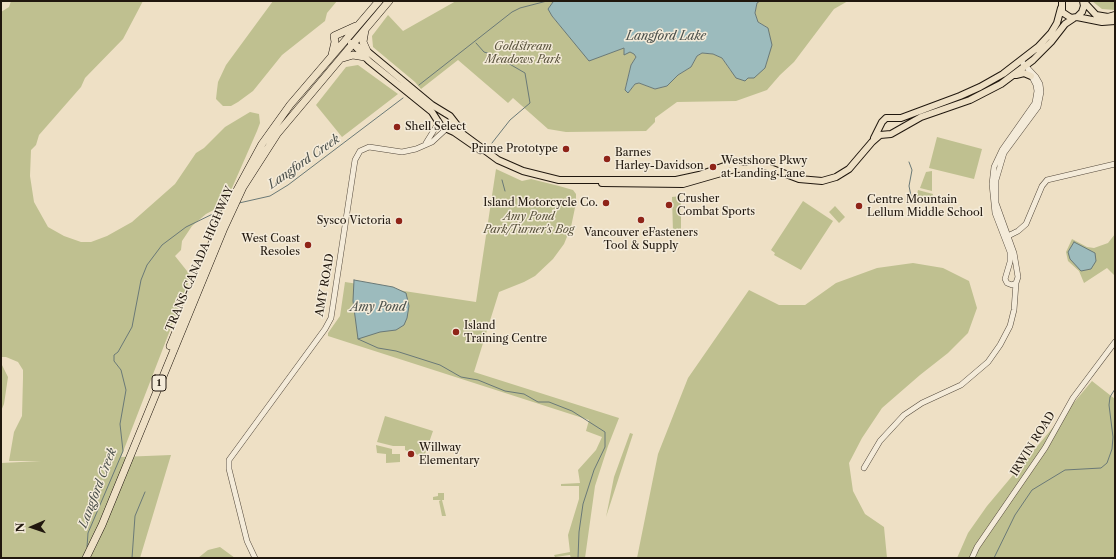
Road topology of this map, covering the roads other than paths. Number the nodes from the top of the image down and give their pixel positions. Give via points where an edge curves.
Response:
1 (379, 1) edge
2 (389, 1) edge
3 (1062, 1) edge
4 (1083, 2) edge
5 (1061, 8) junction
6 (1115, 15) edge
7 (1076, 17) junction
8 (1115, 21) edge
9 (362, 22) junction
10 (365, 29) junction
11 (347, 39) junction
12 (353, 44) junction
13 (366, 54) junction
14 (331, 57) junction
15 (341, 59) junction
16 (1021, 61) junction
17 (1027, 68) junction
18 (1013, 76) junction
19 (1031, 76) junction
20 (305, 100) junction
21 (450, 119) junction
22 (892, 119) junction
23 (438, 124) junction
24 (881, 125) junction
25 (446, 128) junction
26 (894, 132) junction
27 (886, 134) junction
28 (872, 142) junction
29 (425, 144) junction
30 (485, 152) junction
31 (1115, 164) edge
32 (232, 208) junction
33 (1006, 237) junction
34 (1008, 272) junction
35 (1017, 274) junction
36 (1016, 283) junction
37 (1009, 285) junction
38 (191, 294) junction
39 (1016, 295) junction
40 (1115, 342) edge
41 (864, 468) dead end
42 (81, 558) edge
43 (86, 558) edge
44 (255, 558) edge
45 (972, 558) edge

1 - 9 highway, TRANS-CANADA HIGHWAY / 1
2 - 10 highway, TRANS-CANADA HIGHWAY / 1
3 - 5 main road
4 - 6 main road via 1096,15
4 - 7 main road via 1084,9
5 - 7 main road via 1067,16
5 - 16 main road via 1051,33
7 - 8 main road via 1102,22
7 - 17 main road via 1064,24
9 - 11 highway, TRANS-CANADA HIGHWAY / 1
9 - 14 highway via 334,36
10 - 12 highway, TRANS-CANADA HIGHWAY / 1
10 - 13 highway via 363,40
11 - 12 main road
11 - 14 highway, TRANS-CANADA HIGHWAY / 1
11 - 20 highway
12 - 13 main road
12 - 15 highway, TRANS-CANADA HIGHWAY / 1
13 - 15 highway
13 - 21 main road
13 - 23 main road via 434,114
14 - 38 highway, TRANS-CANADA HIGHWAY / 1 via 278,120 253,159 223,216
15 - 20 highway, TRANS-CANADA HIGHWAY / 1
16 - 17 street
16 - 22 main road via 975,90 904,117
17 - 18 main road
17 - 19 street
17 - 33 street via 1040,84 1040,102 1004,154 996,180 996,203
18 - 19 main road via 1024,73
18 - 26 main road via 980,95 921,117
19 - 33 street via 1037,91 1035,103 1002,150 993,175 993,206
20 - 32 highway, TRANS-CANADA HIGHWAY / 1 via 267,148
21 - 23 main road via 441,115
21 - 25 main road
21 - 30 main road
22 - 24 main road via 886,118
22 - 26 main road via 896,124
23 - 25 main road
23 - 29 street
24 - 27 main road
24 - 28 main road
25 - 29 street, AMY ROAD via 432,142
25 - 30 main road
26 - 27 main road
27 - 28 main road via 880,135
28 - 30 main road via 849,169 830,179 804,180 767,168 735,169 683,184 589,183 559,180 514,168
29 - 44 street, AMY ROAD via 409,151 369,147 362,149 358,154 331,318 229,460 228,469 246,541
31 - 33 street via 1047,180 1026,224
32 - 38 highway via 195,291
32 - 43 highway, TRANS-CANADA HIGHWAY / 1 via 102,525
33 - 34 street via 1010,256
33 - 35 street via 1016,260
34 - 35 street
34 - 37 street via 1005,279
35 - 36 street
36 - 37 street
36 - 39 street
37 - 39 street
38 - 42 highway, TRANS-CANADA HIGHWAY / 1 via 94,534
39 - 41 street via 1010,326 988,362 961,385 922,403 904,415 880,441
40 - 45 street, IRWIN ROAD via 1073,398 1045,448

